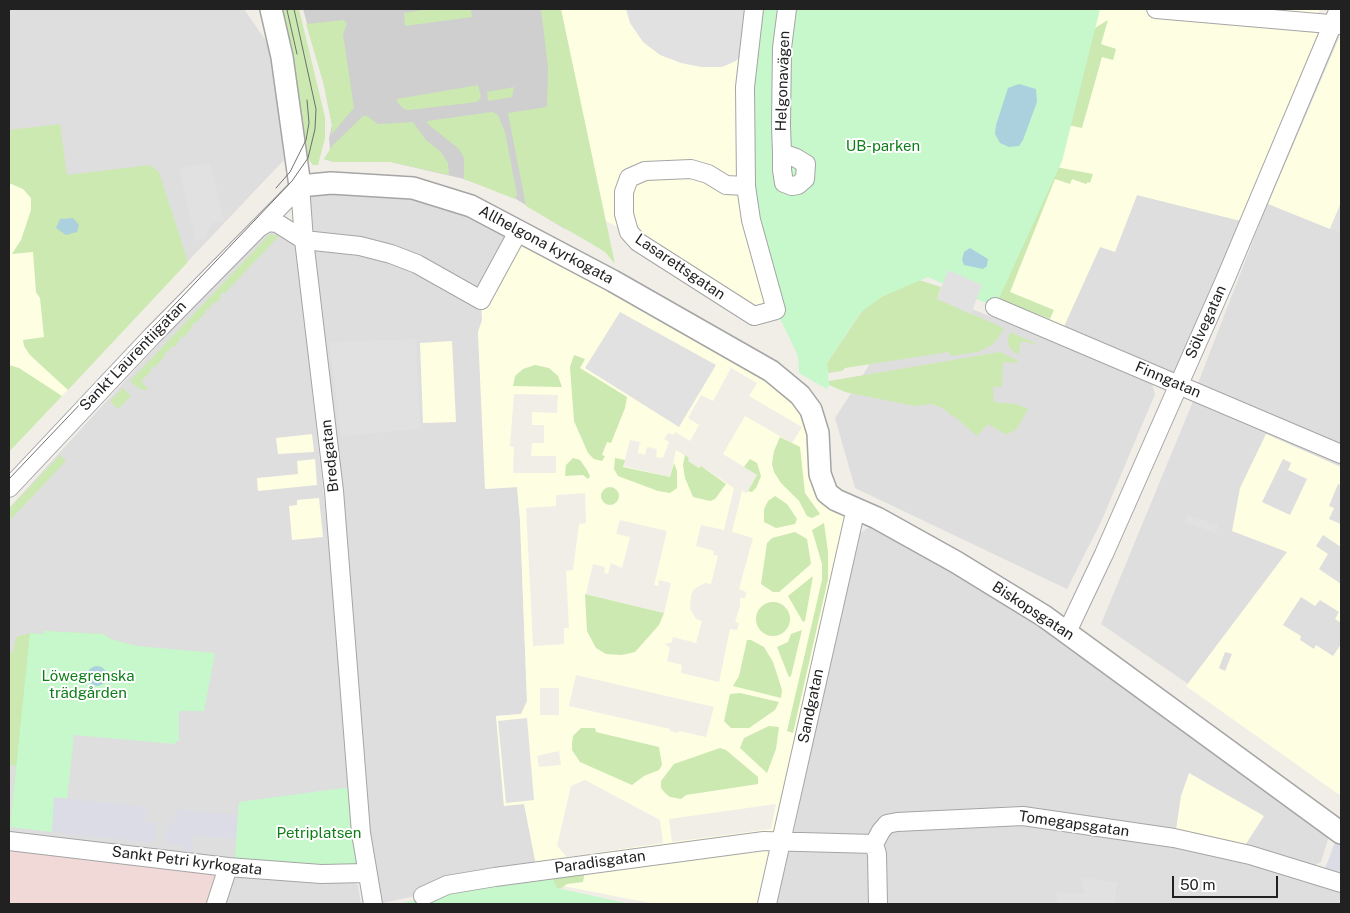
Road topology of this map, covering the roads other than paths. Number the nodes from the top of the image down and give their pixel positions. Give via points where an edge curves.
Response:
1 (271, 9) edge
2 (754, 9) edge
3 (787, 9) edge
4 (1156, 9) edge
5 (1338, 19) edge
6 (782, 153) dead end
7 (300, 186) junction
8 (746, 186) junction
9 (260, 226) junction
10 (519, 230) junction
11 (304, 240) junction
12 (995, 306) dead end
13 (771, 371) joint
14 (1178, 384) junction
15 (1341, 454) edge
16 (9, 488) edge
17 (856, 508) junction
18 (1067, 632) junction
19 (1341, 833) edge
20 (9, 841) edge
21 (782, 841) junction
22 (874, 844) junction
23 (228, 867) junction
24 (366, 873) junction
25 (1341, 883) edge
26 (422, 896) dead end
27 (216, 904) edge
28 (373, 904) edge
29 (767, 904) edge
30 (878, 904) edge

1 - 7 street, Bredgatan via 282,57
2 - 8 street, Lasarettsgatan via 745,86
3 - 6 street, Helgonavägen via 782,48
4 - 5 street
5 - 14 street, Sölvegatan
7 - 9 street, Sankt Laurentiigatan
7 - 10 street, Allhelgona kyrkogata via 352,183 413,188 471,206
7 - 11 street, Bredgatan
8 - 8 street, Lasarettsgatan via 726,184 690,169 645,171 629,178 624,192 624,214 629,232 638,242 754,316 776,310 751,220
9 - 11 street via 272,221
9 - 16 street, Sankt Laurentiigatan
10 - 11 street via 481,300 417,264 391,254
10 - 13 street, Allhelgona kyrkogata
11 - 24 street, Bredgatan via 334,490
12 - 14 street, Finngatan
13 - 17 street, Biskopsgatan via 800,395 811,410 818,433 820,474 827,493
14 - 15 street, Finngatan
14 - 18 street, Sölvegatan
17 - 18 street, Biskopsgatan via 956,562
17 - 21 street, Sandgatan
18 - 19 street, Biskopsgatan
20 - 23 street, Sankt Petri kyrkogata
21 - 22 street
21 - 26 street, Paradisgatan via 555,867 447,885
21 - 29 street, Sandgatan
22 - 25 street, Tomegapsgatan via 887,824 897,822 1023,816 1174,838 1250,855
22 - 30 street
23 - 24 street, Sankt Petri kyrkogata via 321,874
23 - 27 street
24 - 28 street, Bredgatan

